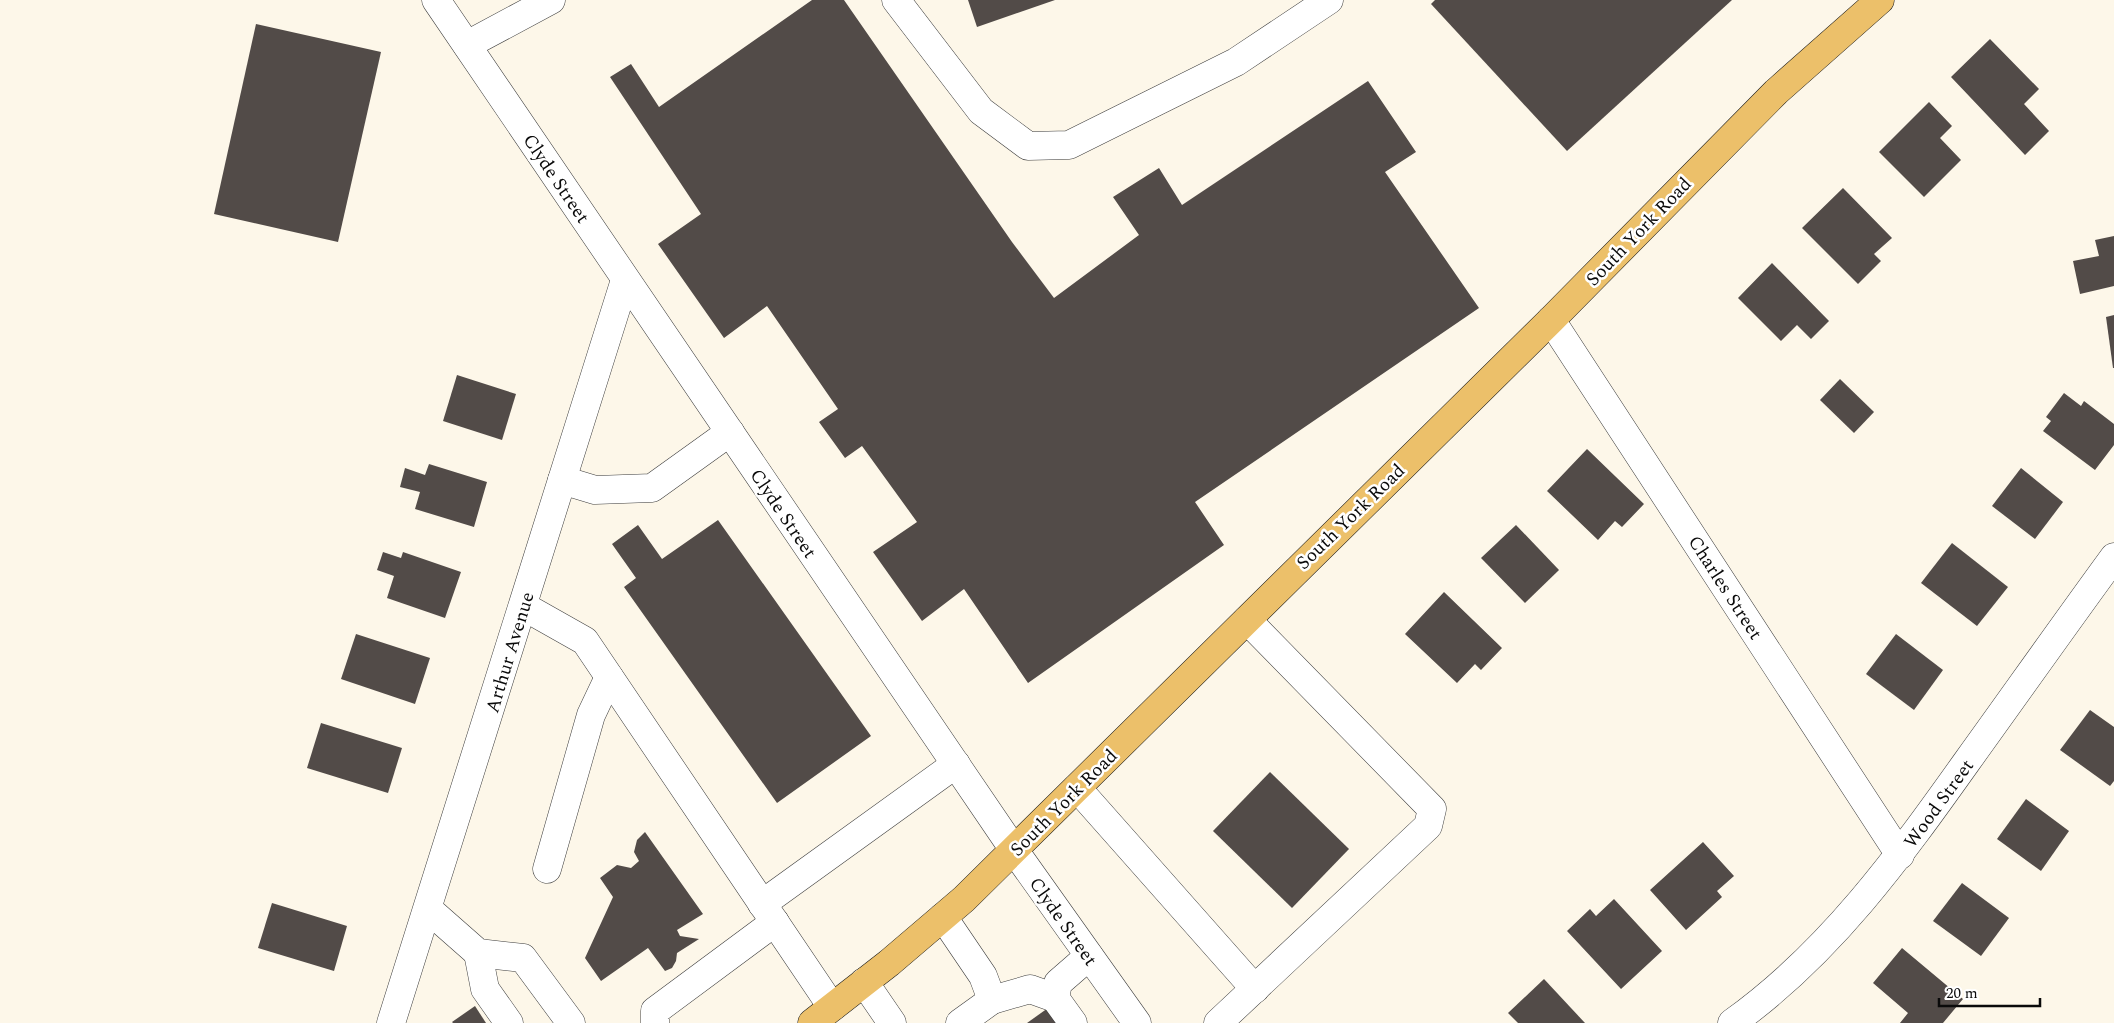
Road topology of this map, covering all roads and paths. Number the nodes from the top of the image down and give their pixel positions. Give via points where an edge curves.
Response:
1 (436, 0) edge
2 (550, 0) edge
3 (896, 0) edge
4 (1329, 0) edge
5 (1880, 0) edge
6 (467, 45) junction
7 (625, 280) junction
8 (1551, 320) junction
9 (730, 432) junction
10 (562, 480) junction
11 (2114, 556) edge
12 (523, 606) junction
13 (1248, 620) junction
14 (609, 677) junction
15 (956, 764) junction
16 (1077, 788) junction
17 (1014, 850) junction
18 (1900, 855) junction
19 (547, 869) dead end
20 (428, 909) junction
21 (768, 913) junction
22 (943, 917) junction
23 (478, 953) junction
24 (1089, 956) junction
25 (864, 982) junction
26 (1255, 989) junction
27 (1055, 998) junction
28 (992, 1000) junction
29 (822, 1015) edge
30 (391, 1023) edge
31 (509, 1023) edge
32 (571, 1023) edge
33 (655, 1023) edge
34 (892, 1023) edge
35 (960, 1023) edge
36 (1073, 1023) edge
37 (1136, 1023) edge
38 (1218, 1023) edge
39 (1732, 1023) edge

1 - 6 street, Clyde Street
2 - 6 street
3 - 4 street via 981,111 1028,146 1069,145 1236,62
5 - 8 main road, South York Road via 1776,92
6 - 7 street, Clyde Street
7 - 9 street, Clyde Street
7 - 10 street, Arthur Avenue
8 - 13 main road, South York Road
8 - 18 street, Charles Street
9 - 10 street via 652,488 595,490
9 - 15 street, Clyde Street
10 - 12 street, Arthur Avenue
11 - 18 street, Wood Street
12 - 14 street via 585,641
12 - 20 street, Arthur Avenue
13 - 16 main road, South York Road
13 - 26 street via 1432,809 1428,826
14 - 19 street via 591,715
14 - 21 street
15 - 17 street, Clyde Street
15 - 21 street
16 - 17 main road, South York Road
16 - 26 street
17 - 22 main road, South York Road
17 - 24 street, Clyde Street
18 - 39 street, Wood Street via 1832,936 1768,998
20 - 23 street
20 - 30 street, Arthur Avenue
21 - 29 street
21 - 33 street via 655,1011
22 - 25 main road, South York Road
22 - 28 street via 983,976
23 - 31 street via 486,989
23 - 32 street via 524,958
24 - 27 street via 1058,983
24 - 37 street, Clyde Street
25 - 29 main road, South York Road
25 - 34 street
26 - 38 street
27 - 28 street via 1030,989
27 - 36 street
28 - 35 street

